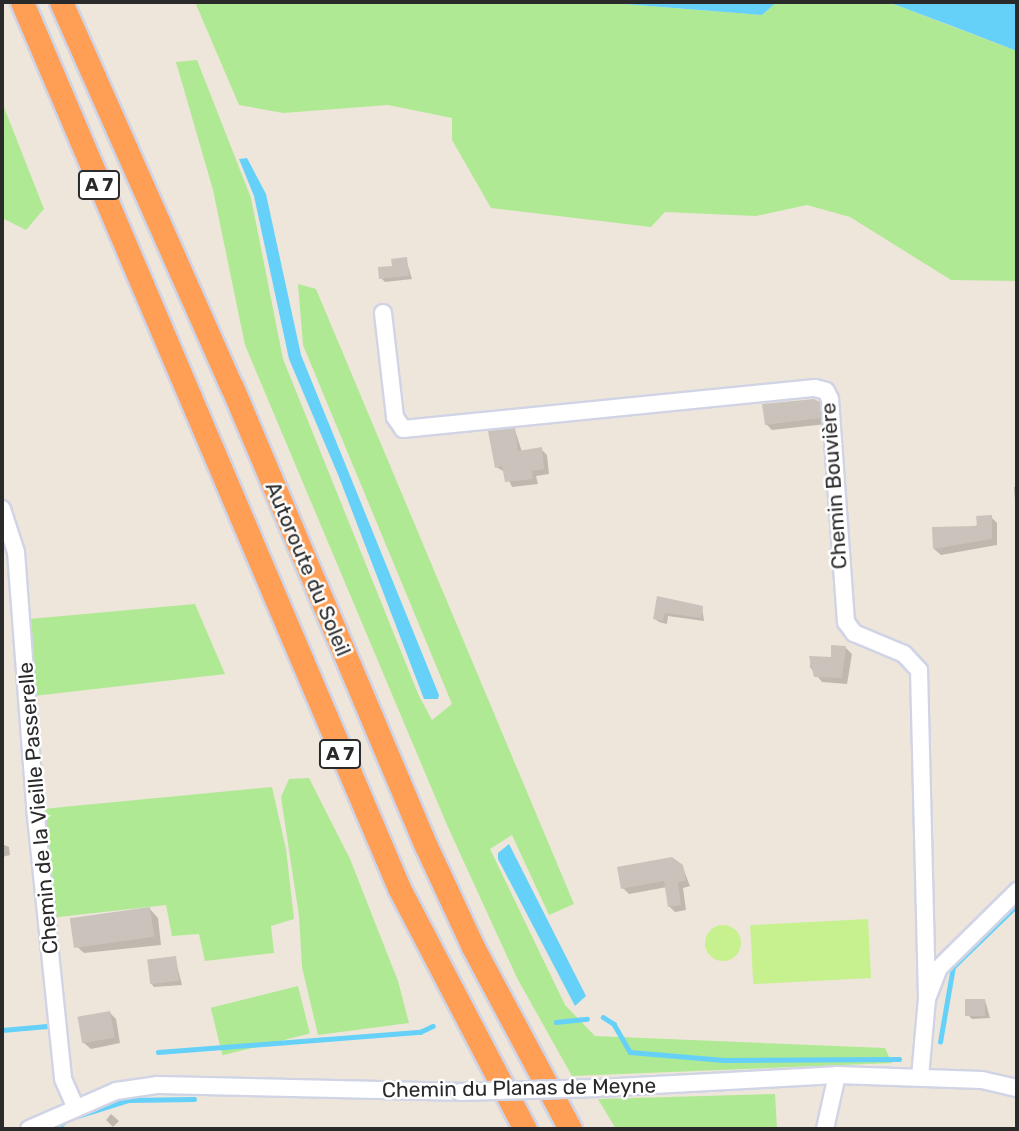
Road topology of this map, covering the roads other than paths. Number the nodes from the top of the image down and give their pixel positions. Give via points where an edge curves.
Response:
1 (22, 2) edge
2 (61, 2) edge
3 (383, 313) dead end
4 (2, 509) edge
5 (1017, 891) edge
6 (927, 999) junction
7 (837, 1075) junction
8 (920, 1077) junction
9 (1017, 1088) edge
10 (75, 1106) junction
11 (53, 1123) edge
12 (29, 1129) edge
13 (525, 1129) edge
14 (570, 1129) edge
15 (825, 1129) edge

1 - 13 highway, Autoroute du Soleil / A 7 via 393,876
2 - 14 highway, Autoroute du Soleil / A 7 via 232,387 426,846 473,947
3 - 6 street, Chemin Bouvière via 395,417 403,429 815,388 826,391 846,622 854,633 904,654 919,670
4 - 10 street, Chemin de la Vieille Passerelle via 16,552 53,994 63,1079
5 - 6 street via 939,968
6 - 8 street
7 - 8 street, Chemin du Planas de Meyne
7 - 10 street, Chemin du Planas de Meyne, bridge via 460,1091 157,1085 116,1091
7 - 15 street
8 - 9 street, Chemin du Planas de Meyne via 982,1080
10 - 11 street, Chemin du Planas de Meyne
11 - 12 street, Chemin du Planas de Meyne

